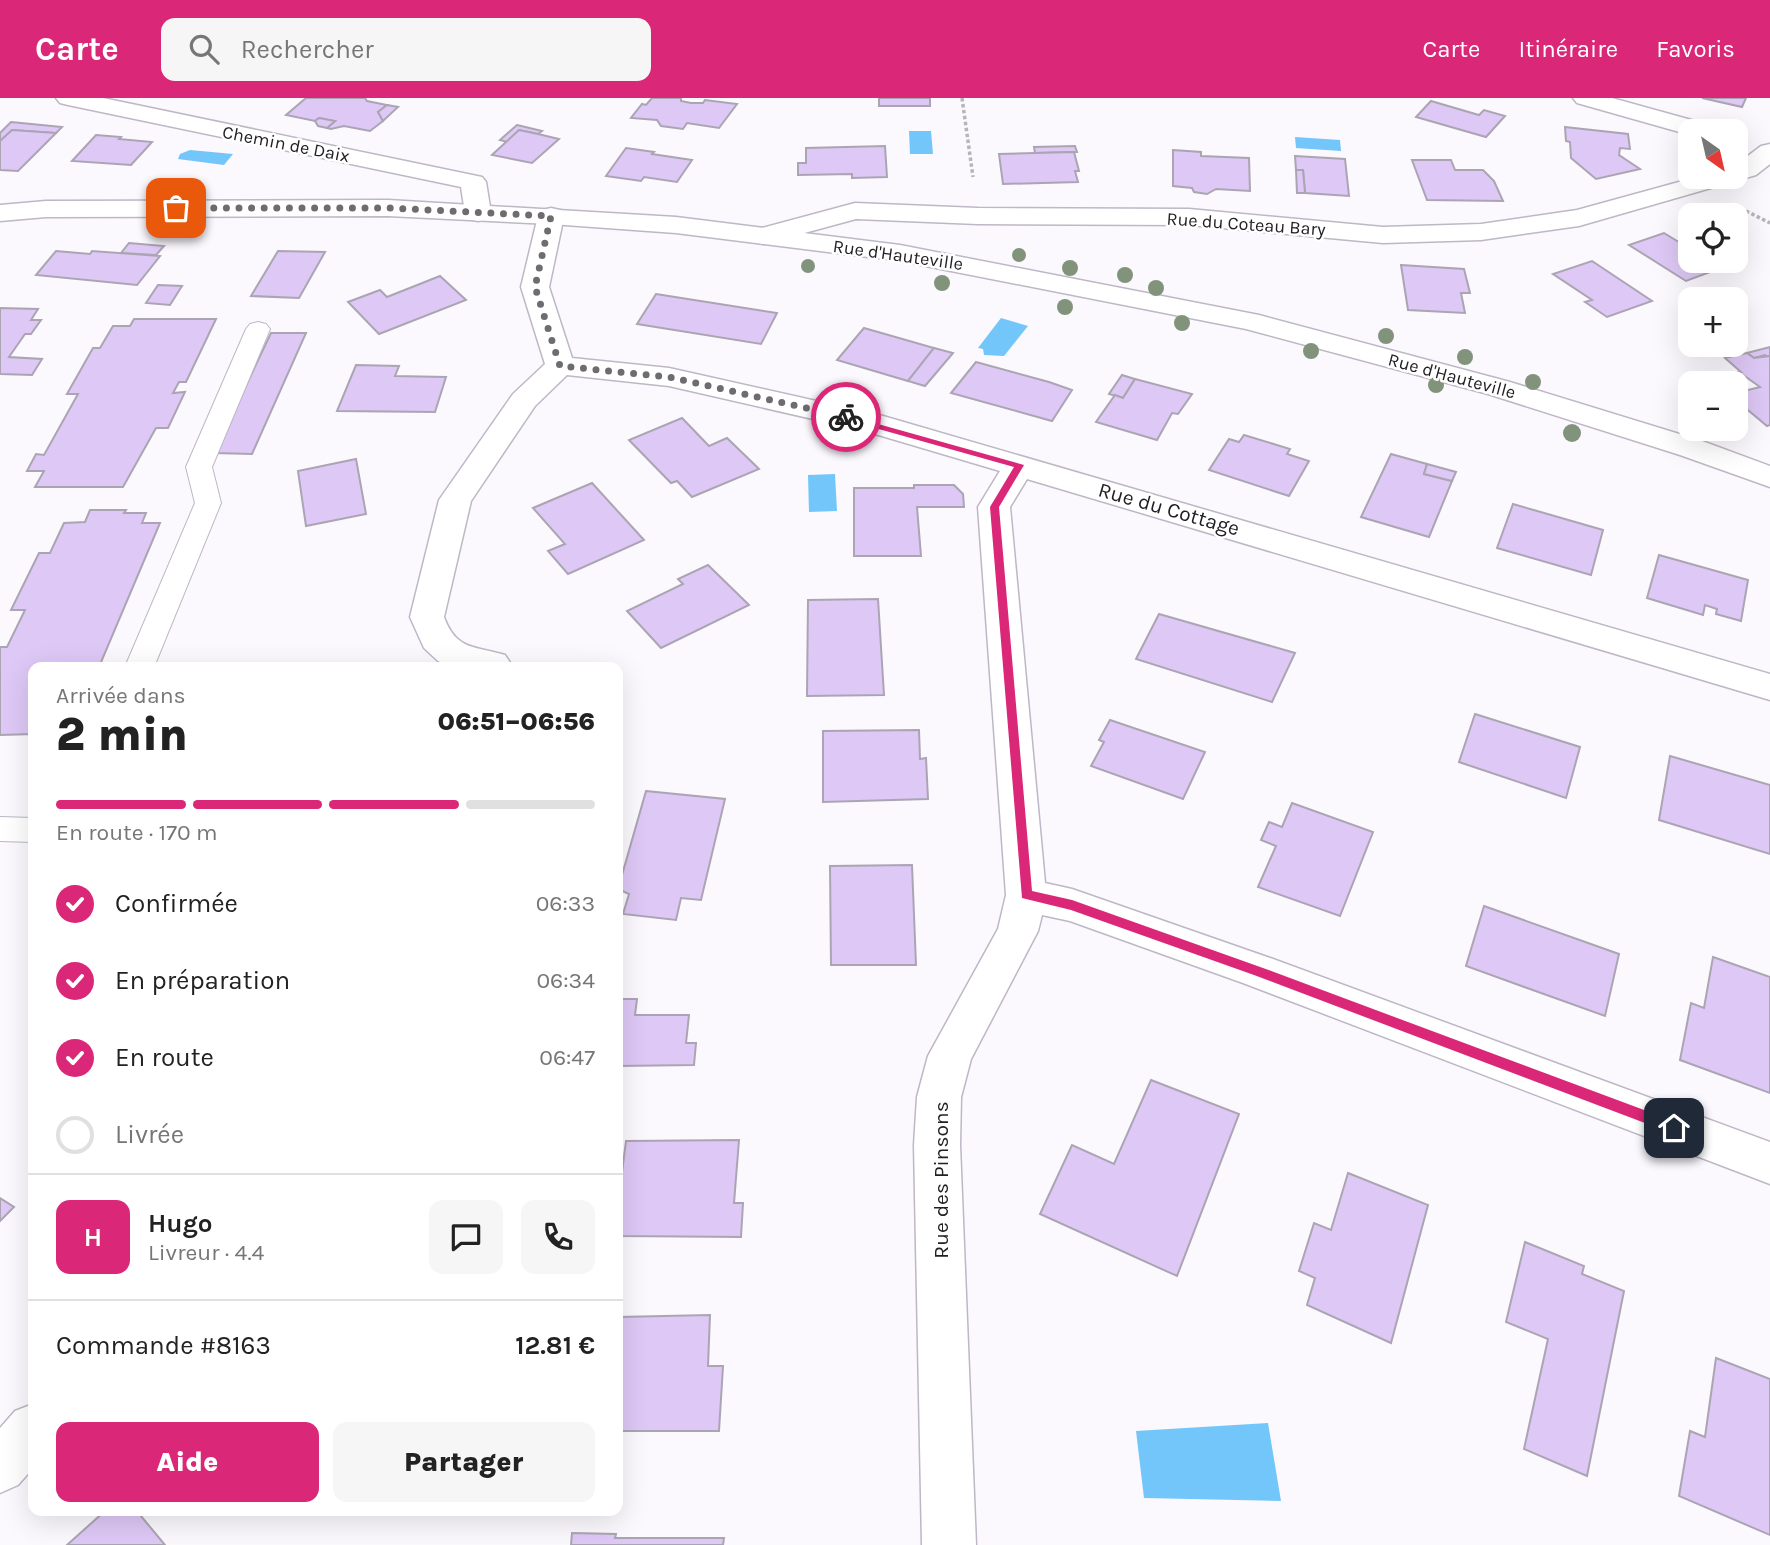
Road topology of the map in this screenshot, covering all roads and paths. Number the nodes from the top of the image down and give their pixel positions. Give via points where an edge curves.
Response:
1 (68, 98) edge
2 (962, 98) edge
3 (1585, 98) edge
4 (1678, 124) edge
5 (1762, 146) edge
6 (1748, 168) edge
7 (1682, 189) edge
8 (0, 213) edge
9 (478, 213) junction
10 (551, 216) junction
11 (978, 216) junction
12 (764, 236) junction
13 (258, 329) dead end
14 (560, 366) junction
15 (1019, 465) junction
16 (1770, 477) edge
17 (141, 662) edge
18 (480, 662) edge
19 (1770, 687) edge
20 (0, 829) edge
21 (28, 830) edge
22 (1026, 895) junction
23 (1770, 1163) edge
24 (28, 1435) edge
25 (0, 1467) edge
26 (948, 1545) edge

1 - 9 street, Chemin de Daix via 473,182
2 - 11 path
3 - 4 street
5 - 6 street
7 - 11 street, Rue du Coteau Bary via 1579,218 1481,232 1383,235 1189,217
8 - 9 street, Rue d'Hauteville via 280,208
9 - 10 street, Rue d'Hauteville
10 - 12 street, Rue d'Hauteville
10 - 14 street via 535,287
11 - 12 street, Rue du Coteau Bary via 855,211
12 - 16 street, Rue d'Hauteville via 900,253 1249,321 1499,388
13 - 17 lane via 199,467 208,503
14 - 15 street, Rue du Cottage via 669,377 872,423
14 - 18 street via 524,400 455,500 427,617 432,636 445,651
15 - 19 street, Rue du Cottage
15 - 22 street, Rue des Pinsons via 994,507
20 - 21 lane
22 - 23 street via 1072,905 1246,967
22 - 26 street, Rue des Pinsons via 1018,931 950,1056 939,1097
24 - 25 street

